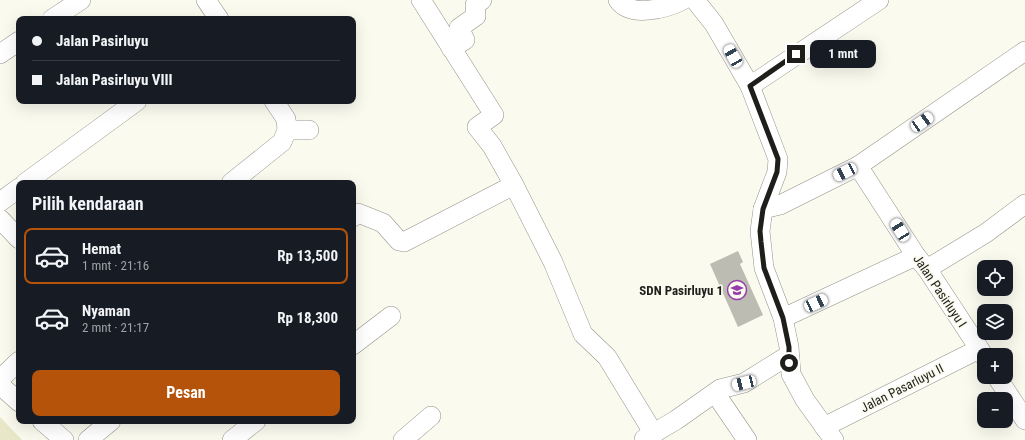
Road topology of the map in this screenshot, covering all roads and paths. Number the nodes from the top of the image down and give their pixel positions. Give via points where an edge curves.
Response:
1 (81, 0) edge
2 (206, 0) edge
3 (421, 0) edge
4 (482, 0) edge
5 (618, 0) edge
6 (682, 0) edge
7 (695, 0) edge
8 (873, 2) edge
9 (57, 16) edge
10 (217, 16) edge
11 (16, 43) edge
12 (451, 48) junction
13 (1025, 51) edge
14 (0, 54) edge
15 (750, 86) junction
16 (133, 104) edge
17 (276, 104) edge
18 (309, 130) dead end
19 (285, 136) junction
20 (858, 166) junction
21 (29, 180) edge
22 (234, 180) edge
23 (514, 185) junction
24 (16, 190) edge
25 (0, 202) edge
26 (1025, 204) edge
27 (763, 209) junction
28 (356, 215) edge
29 (0, 219) edge
30 (16, 236) edge
31 (922, 262) junction
32 (391, 316) dead end
33 (783, 318) junction
34 (356, 343) edge
35 (979, 348) edge
36 (788, 355) junction
37 (977, 356) edge
38 (16, 364) edge
39 (0, 379) edge
40 (1002, 384) edge
41 (0, 385) edge
42 (715, 393) junction
43 (16, 399) edge
44 (431, 416) dead end
45 (1025, 420) edge
46 (45, 424) edge
47 (107, 424) edge
48 (252, 424) edge
49 (829, 434) edge
50 (649, 437) edge
51 (64, 440) edge
52 (88, 440) edge
53 (232, 440) edge
54 (403, 440) edge
55 (747, 440) edge

1 - 9 street
2 - 10 street
3 - 12 street
4 - 12 street via 475,5 476,16 459,28 465,40
5 - 6 street via 626,8 650,10 661,9
7 - 15 street via 714,24
8 - 15 street
11 - 14 street
12 - 23 street via 494,115 477,127 492,146
13 - 20 street
15 - 27 street via 778,159 777,172
16 - 21 street
17 - 19 street via 286,119
18 - 19 street
19 - 22 street
20 - 27 street via 780,205
20 - 31 street, Jalan Pasirluyu I
23 - 28 street via 404,242 399,241 383,223
23 - 50 street via 553,262 582,334 607,357
24 - 25 street
26 - 31 street via 986,233
27 - 33 street via 760,231 764,268
29 - 30 street
31 - 33 street
31 - 35 street, Jalan Pasirluyu I
32 - 34 street
33 - 36 street via 789,347
36 - 42 street via 744,383 720,389
36 - 49 street via 791,374 805,400
37 - 49 street, Jalan Pasarluyu II
38 - 39 street
40 - 45 street
41 - 43 street
42 - 50 street
42 - 55 street
44 - 54 street
46 - 51 street
47 - 52 street
48 - 53 street

